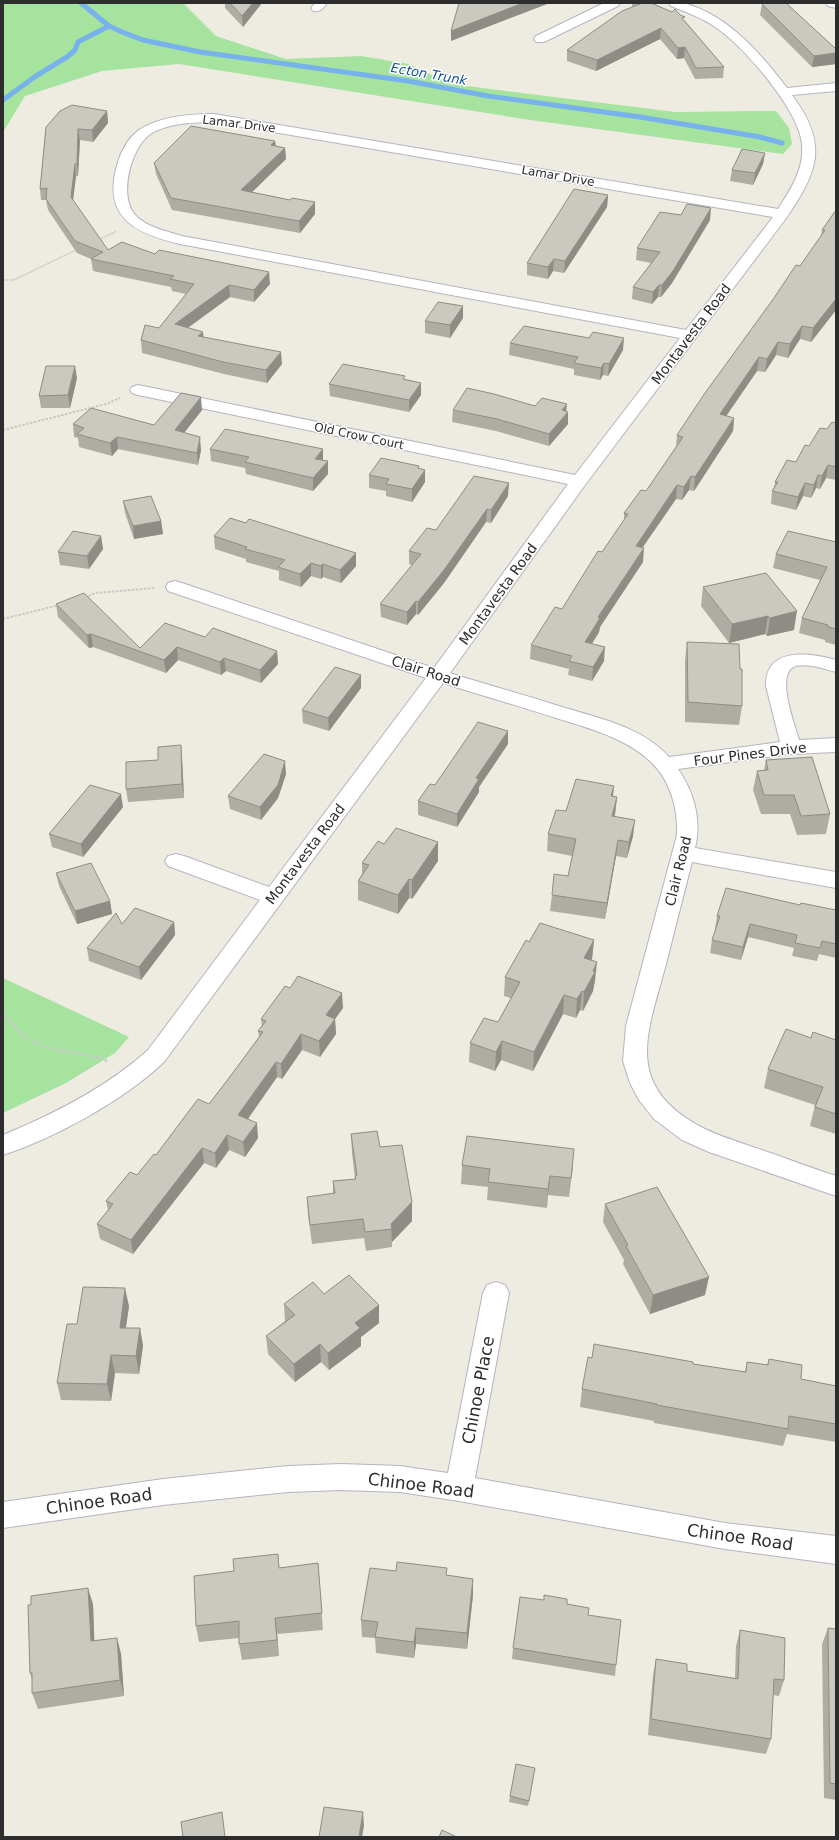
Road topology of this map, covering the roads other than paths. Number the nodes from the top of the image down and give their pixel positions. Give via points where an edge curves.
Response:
1 (614, 3) edge
2 (675, 3) edge
3 (832, 3) edge
4 (836, 4) edge
5 (540, 39) dead end
6 (836, 87) edge
7 (783, 92) junction
8 (782, 214) junction
9 (690, 335) junction
10 (138, 390) dead end
11 (579, 481) junction
12 (175, 587) road end
13 (836, 666) edge
14 (439, 675) junction
15 (836, 745) edge
16 (791, 747) junction
17 (664, 764) junction
18 (684, 853) junction
19 (176, 861) dead end
20 (836, 880) edge
21 (273, 897) junction
22 (3, 1145) edge
23 (836, 1186) edge
24 (496, 1293) dead end
25 (459, 1488) junction
26 (3, 1515) edge
27 (836, 1550) edge

1 - 5 street
2 - 7 street, Montavesta Road via 708,18 728,31
3 - 4 street
6 - 7 street
7 - 8 street, Montavesta Road via 804,124 810,151 808,168 801,185
8 - 9 street, Montavesta Road
8 - 9 street, Lamar Drive via 214,118 189,119 153,128 139,136 127,154 121,185 122,206 135,222 164,236
9 - 11 street, Montavesta Road
10 - 11 street, Old Crow Court
11 - 14 street, Montavesta Road
12 - 14 street, Clair Road
13 - 16 street via 821,661 799,660 784,665 779,673 776,686
14 - 17 street, Clair Road via 615,731 650,751
14 - 21 street, Montavesta Road
15 - 16 street, Four Pines Drive
16 - 17 street, Four Pines Drive
17 - 18 street, Clair Road via 680,789 686,807 689,821
18 - 20 street
18 - 23 street, Clair Road via 641,1012 635,1045 639,1076 656,1105 691,1133
19 - 21 street
21 - 22 street, Montavesta Road via 156,1056 143,1069 99,1098
24 - 25 street, Chinoe Place
25 - 26 street, Chinoe Road via 392,1479 288,1479 163,1492
25 - 27 street, Chinoe Road via 725,1536

